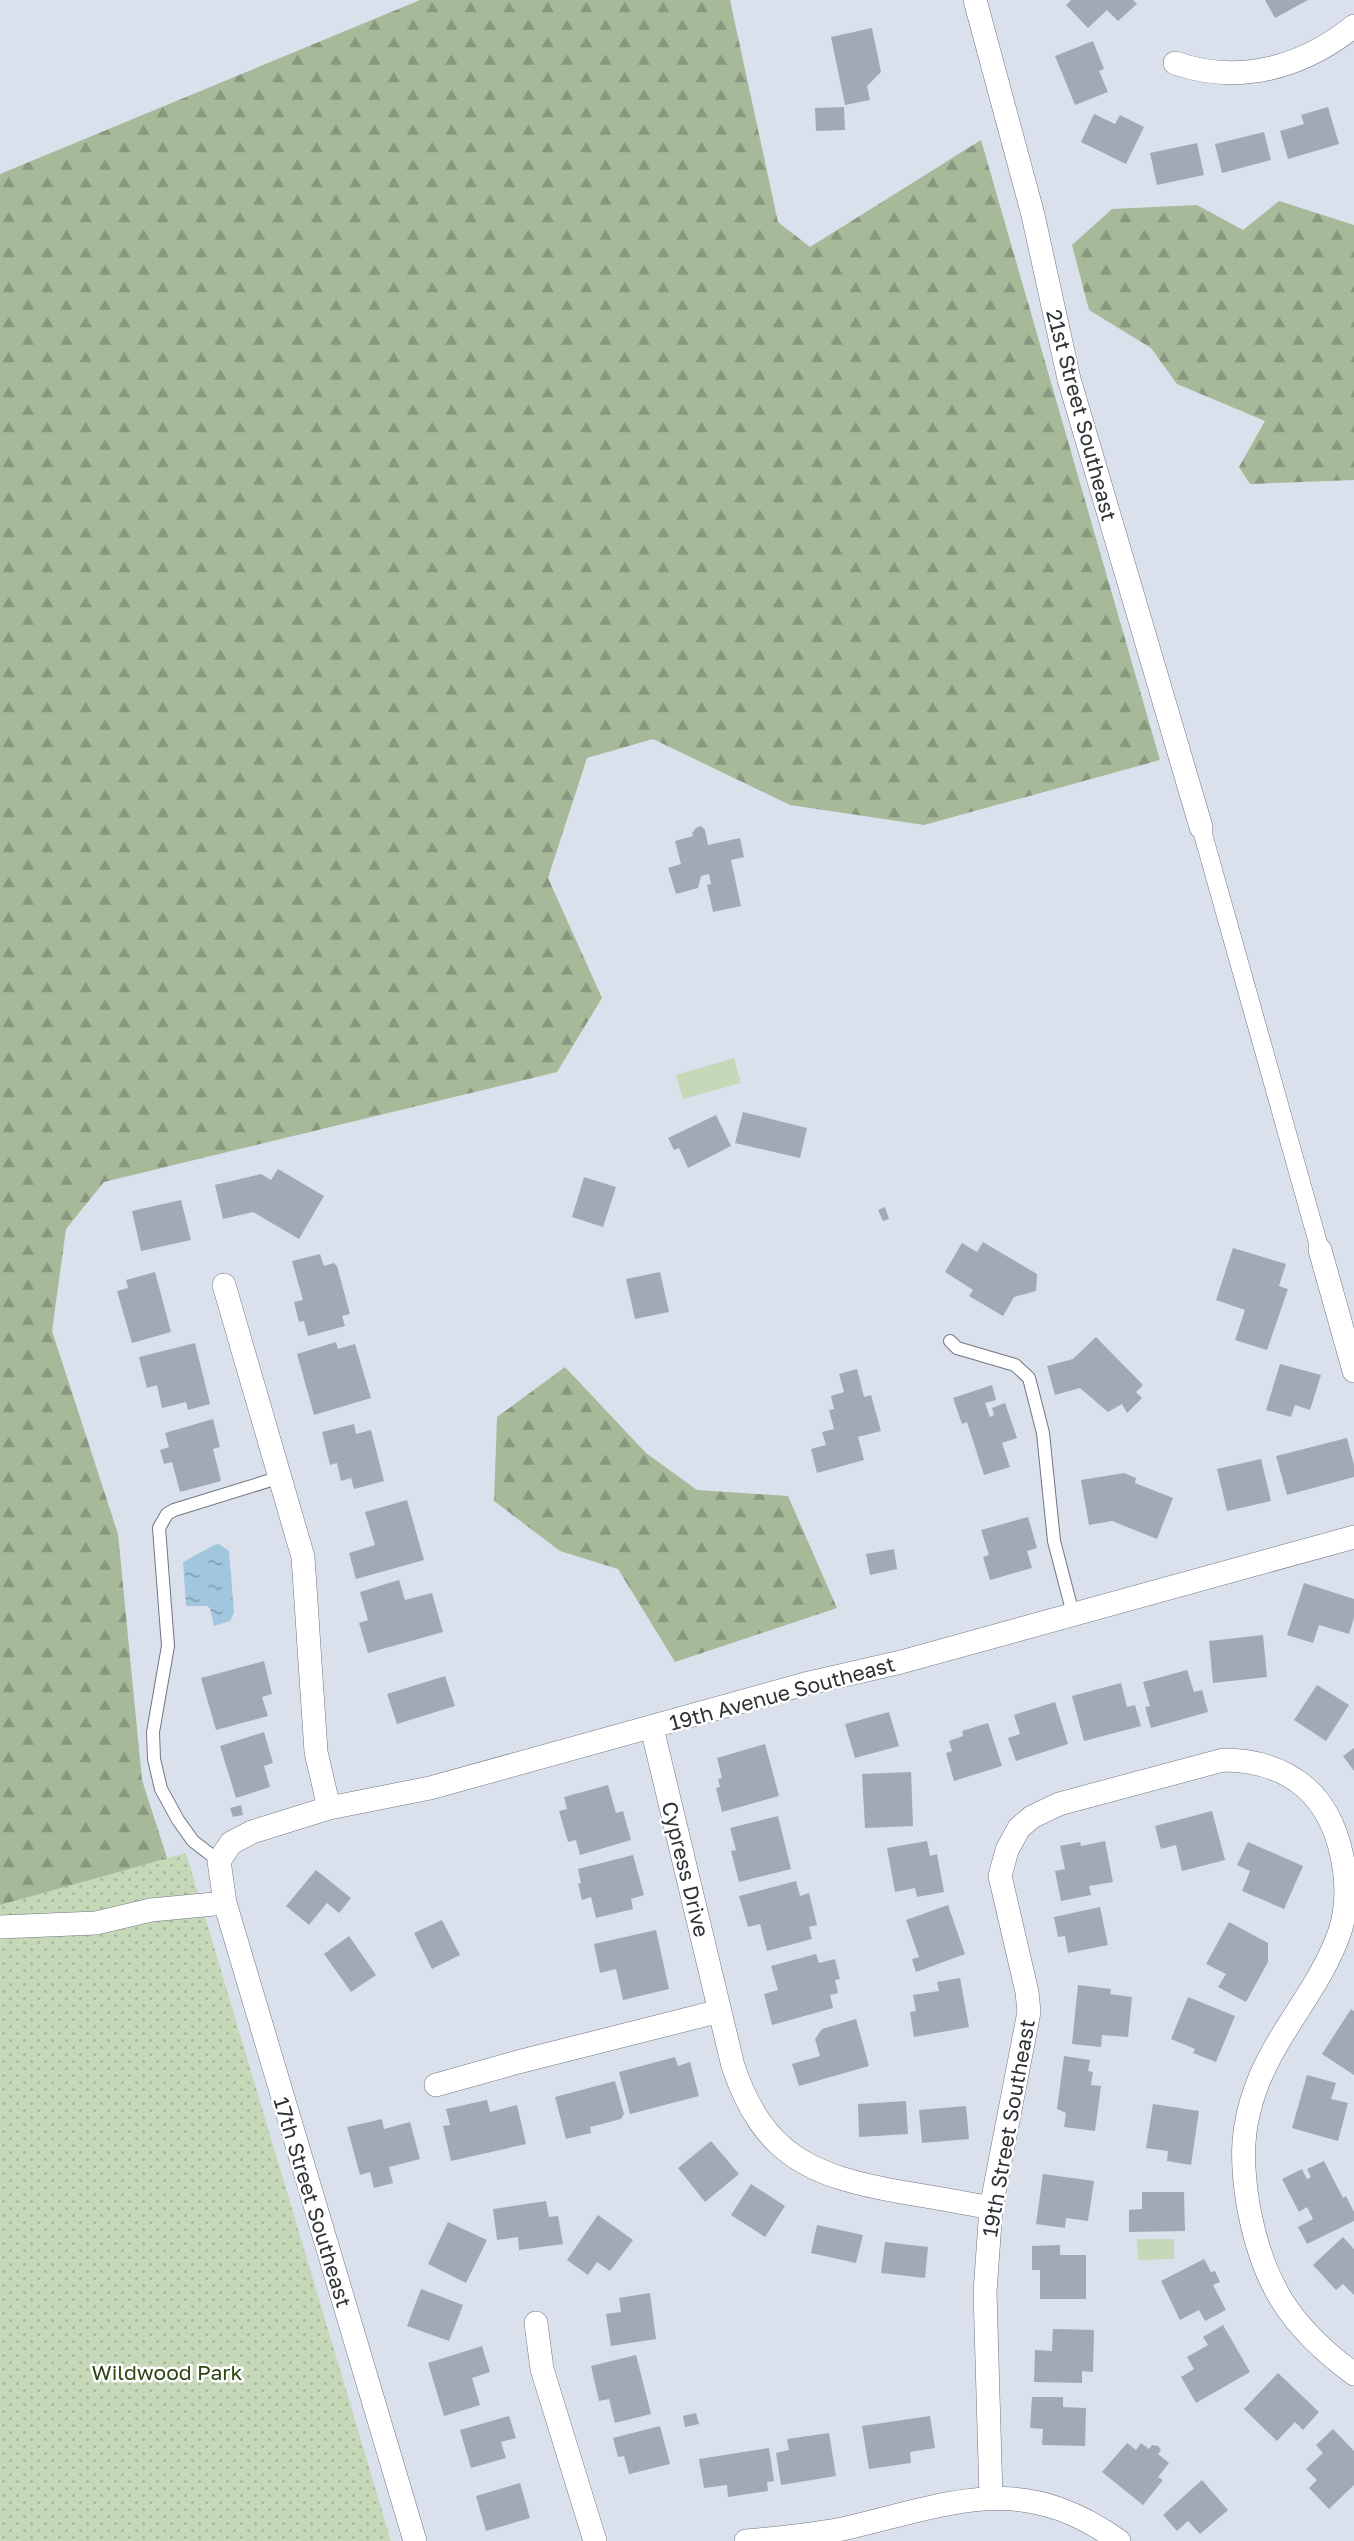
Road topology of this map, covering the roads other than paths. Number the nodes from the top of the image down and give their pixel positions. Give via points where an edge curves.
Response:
1 (975, 0) edge
2 (1354, 26) edge
3 (1175, 63) dead end
4 (1201, 827) joint
5 (1320, 1250) joint
6 (225, 1285) dead end
7 (950, 1341) dead end
8 (1354, 1371) edge
9 (281, 1477) junction
10 (1354, 1537) edge
11 (1073, 1614) junction
12 (652, 1728) junction
13 (329, 1808) junction
14 (219, 1861) junction
15 (225, 1903) junction
16 (0, 1927) edge
17 (720, 2011) junction
18 (436, 2085) dead end
19 (991, 2208) junction
20 (536, 2323) dead end
21 (1354, 2374) edge
22 (991, 2497) junction
23 (415, 2541) edge
24 (595, 2541) edge
25 (746, 2541) edge
26 (1119, 2541) edge

1 - 4 street, 21st Street Southeast via 1033,215 1069,379
2 - 3 street via 1307,57 1275,69 1242,74
4 - 5 street
5 - 8 street
6 - 9 street
7 - 11 lane via 957,1348 1015,1364 1029,1378 1044,1433 1054,1541
9 - 13 street via 303,1557 316,1752
9 - 14 lane via 174,1510 159,1528 168,1646 153,1732 153,1759 178,1821 193,1841
10 - 11 street, 19th Avenue Southeast
11 - 12 street, 19th Avenue Southeast
12 - 13 street, 19th Avenue Southeast via 430,1788
12 - 17 street, Cypress Drive
13 - 14 street, 19th Avenue Southeast via 252,1832 231,1843
14 - 15 street, 17th Street Southeast
15 - 16 street via 151,1910 96,1923
15 - 23 street, 17th Street Southeast
17 - 18 street
17 - 19 street, Cypress Drive via 740,2088 778,2144 832,2177
19 - 21 street, 19th Street Southeast via 1029,2012 1000,1876 1019,1828 1059,1804 1223,1760 1259,1763 1288,1775 1308,1789 1331,1825 1344,1866 1347,1902 1328,1961 1257,2084 1242,2141 1243,2170 1254,2239 1270,2282 1285,2307 1325,2352
19 - 22 street, 19th Street Southeast via 985,2292
20 - 24 street via 542,2369
22 - 25 street via 814,2534
22 - 26 street via 1041,2502 1066,2510

